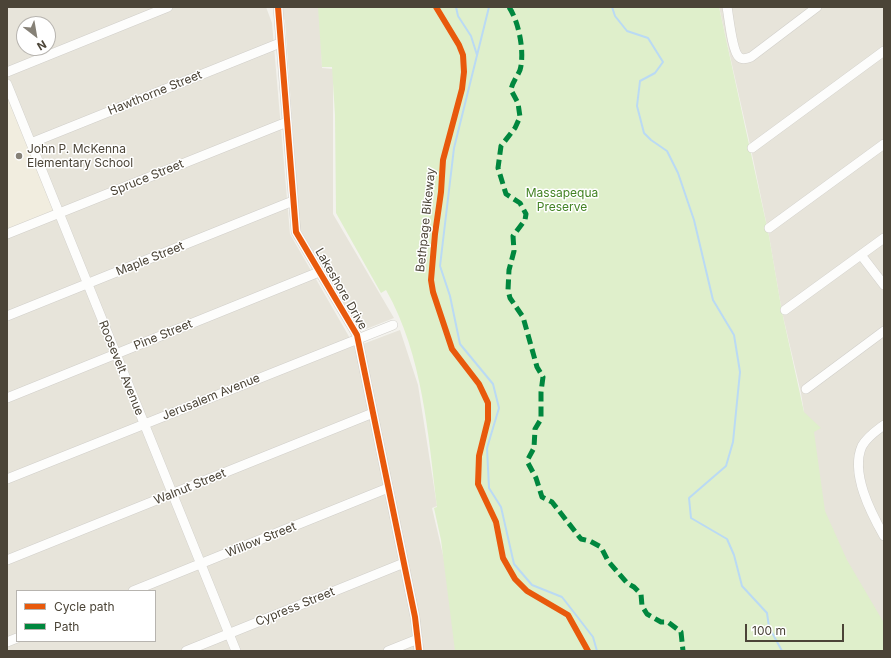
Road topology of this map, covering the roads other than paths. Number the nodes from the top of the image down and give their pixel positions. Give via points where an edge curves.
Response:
1 (168, 7) edge
2 (273, 7) edge
3 (278, 7) edge
4 (728, 7) edge
5 (816, 7) edge
6 (279, 21) junction
7 (280, 43) junction
8 (884, 51) edge
9 (7, 72) edge
10 (7, 84) edge
11 (287, 122) junction
12 (31, 143) junction
13 (884, 144) edge
14 (752, 148) dead end
15 (293, 201) junction
16 (59, 213) junction
17 (769, 228) dead end
18 (7, 234) edge
19 (884, 238) edge
20 (861, 255) junction
21 (319, 272) junction
22 (88, 284) junction
23 (884, 286) edge
24 (785, 310) dead end
25 (7, 316) edge
26 (393, 325) dead end
27 (884, 331) edge
28 (357, 339) junction
29 (116, 354) junction
30 (806, 389) dead end
31 (7, 398) edge
32 (373, 413) junction
33 (144, 424) junction
34 (884, 425) edge
35 (7, 479) edge
36 (388, 488) junction
37 (172, 494) junction
38 (883, 532) edge
39 (7, 560) edge
40 (200, 564) junction
41 (404, 564) junction
42 (135, 590) edge
43 (229, 634) junction
44 (418, 639) junction
45 (186, 651) edge
46 (236, 651) edge
47 (388, 651) edge
48 (419, 651) edge

1 - 9 street
2 - 6 street
3 - 6 street, Lakeshore Drive
4 - 5 street via 737,55 743,59 750,57
6 - 7 street, Lakeshore Drive
7 - 11 street, Lakeshore Drive
7 - 12 street, Hawthorne Street
8 - 14 street
10 - 12 street, Roosevelt Avenue
11 - 15 street, Lakeshore Drive
11 - 16 street, Spruce Street
12 - 16 street, Roosevelt Avenue
13 - 17 street
15 - 21 street, Lakeshore Drive via 296,232
15 - 22 street, Maple Street
16 - 18 street, Spruce Street
16 - 22 street, Roosevelt Avenue
19 - 20 street
20 - 23 street
20 - 24 street
21 - 28 street, Lakeshore Drive
21 - 29 street, Pine Street
22 - 25 street, Maple Street
22 - 29 street, Roosevelt Avenue
26 - 28 street, Jerusalem Avenue
27 - 30 street
28 - 32 street, Lakeshore Drive
28 - 33 street, Jerusalem Avenue
29 - 31 street, Pine Street
29 - 33 street, Roosevelt Avenue
32 - 36 street, Lakeshore Drive
32 - 37 street, Walnut Street
33 - 35 street, Jerusalem Avenue
33 - 37 street, Roosevelt Avenue
34 - 38 street via 871,435 862,447 859,466 869,511
36 - 40 street, Willow Street
36 - 41 street, Lakeshore Drive
37 - 39 street, Walnut Street
37 - 40 street, Roosevelt Avenue
40 - 42 street, Willow Street
40 - 43 street, Roosevelt Avenue
41 - 43 street, Cypress Street
41 - 44 street, Lakeshore Drive
43 - 45 street, Cypress Street
43 - 46 street, Roosevelt Avenue
44 - 47 street
44 - 48 street, Lakeshore Drive

